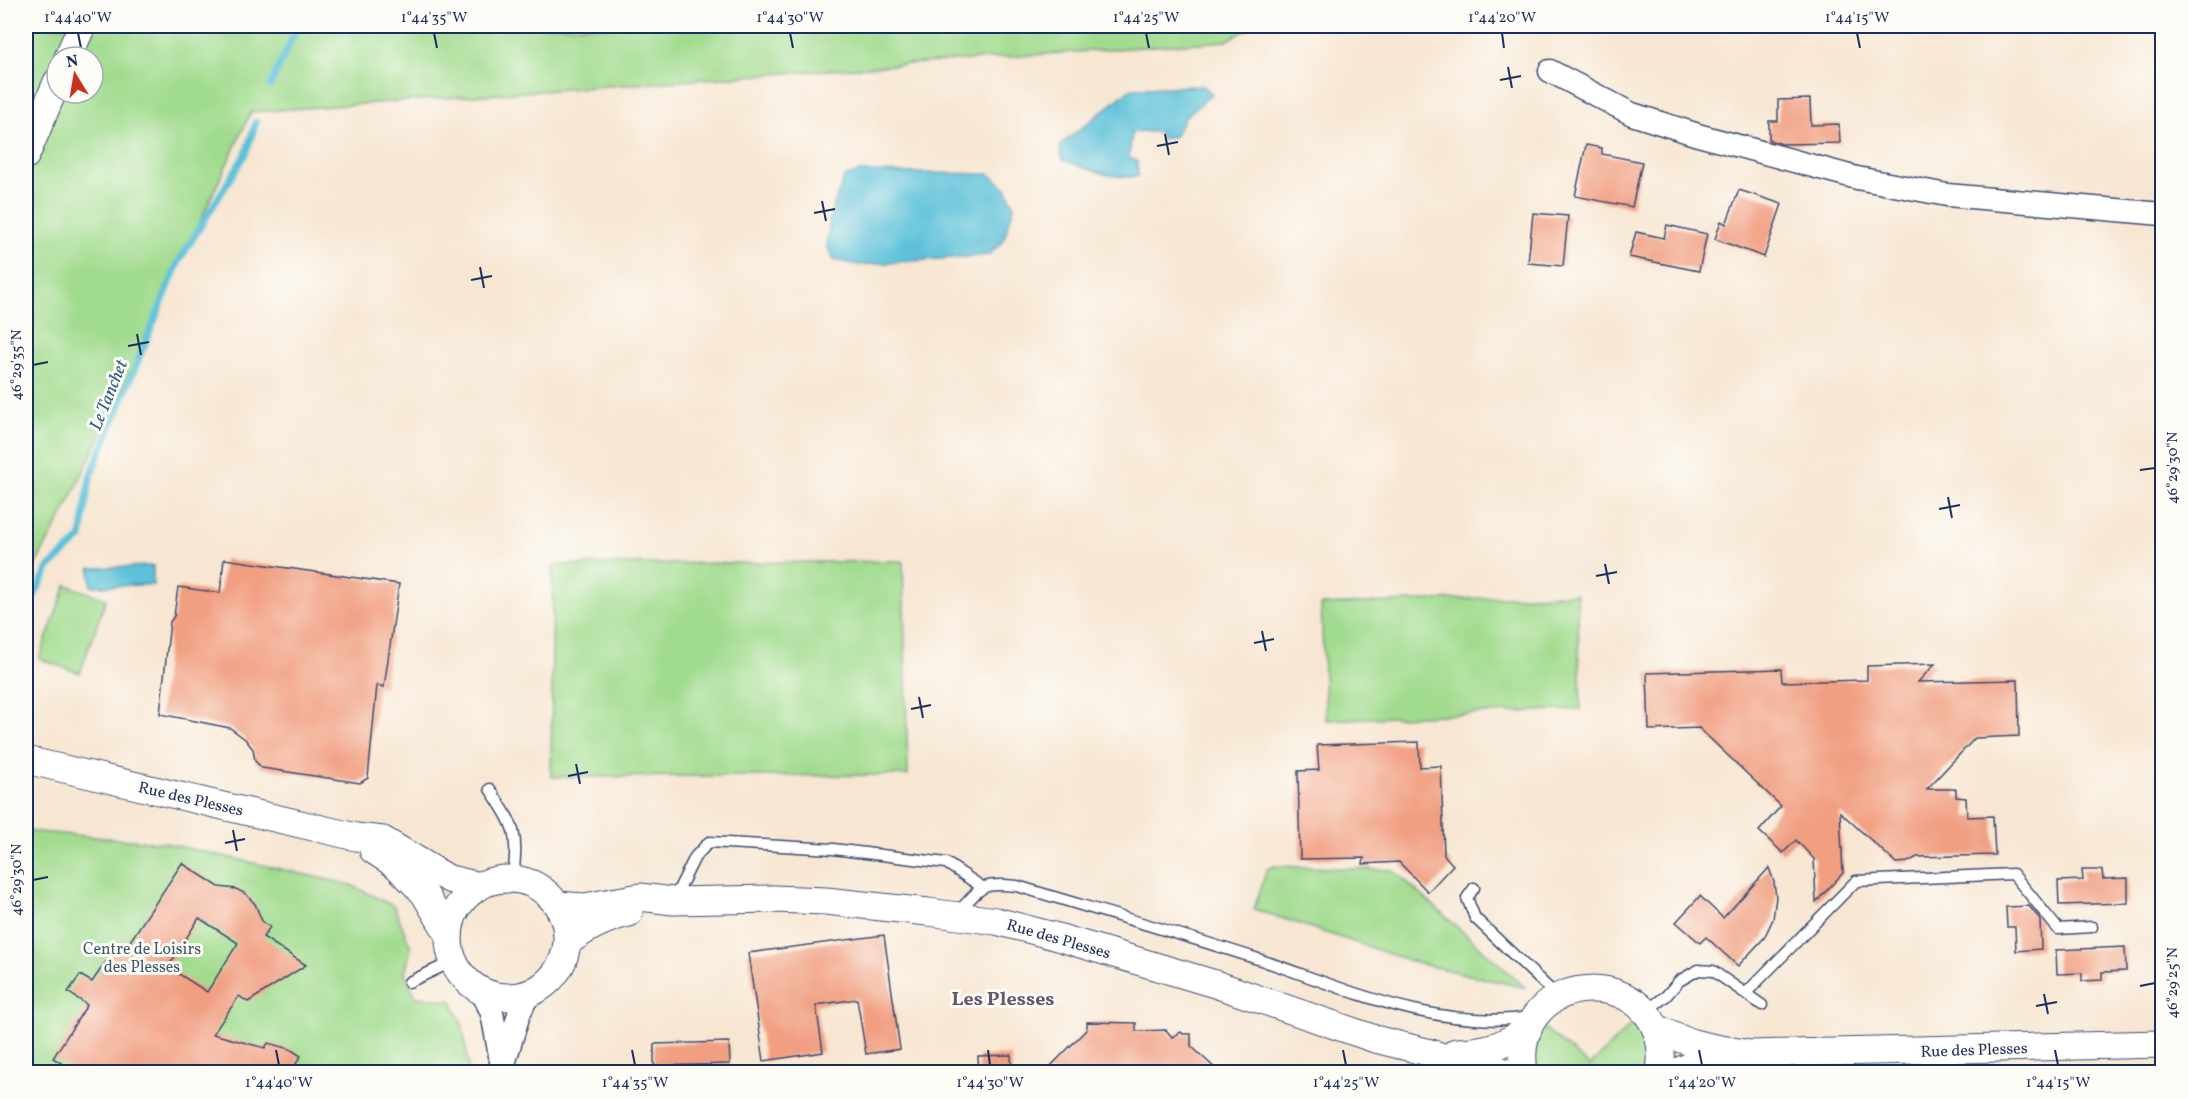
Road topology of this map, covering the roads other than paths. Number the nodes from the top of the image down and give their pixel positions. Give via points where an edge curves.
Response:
1 (82, 26) edge
2 (73, 45) edge
3 (1550, 71) dead end
4 (47, 105) edge
5 (26, 155) edge
6 (2163, 214) edge
7 (26, 760) edge
8 (490, 789) dead end
9 (356, 837) junction
10 (513, 879) junction
11 (480, 886) junction
12 (982, 887) junction
13 (1474, 888) dead end
14 (674, 900) junction
15 (557, 905) junction
16 (955, 915) junction
17 (2092, 927) dead end
18 (567, 943) junction
19 (451, 948) junction
20 (409, 982) dead end
21 (481, 990) junction
22 (529, 993) junction
23 (1746, 993) junction
24 (1558, 996) junction
25 (1762, 1005) dead end
26 (1650, 1020) junction
27 (1531, 1023) junction
28 (2163, 1044) edge
29 (1431, 1053) junction
30 (1750, 1054) junction
31 (503, 1071) edge
32 (1504, 1072) edge
33 (1524, 1072) edge
34 (1660, 1072) edge
35 (1676, 1072) edge

1 - 2 street
3 - 6 street via 1632,114 1857,178 1947,195
4 - 5 street
7 - 9 street, Rue des Plesses
8 - 10 lane via 515,835
9 - 11 street, Rue des Plesses via 383,840 449,879
9 - 19 street, Rue des Plesses via 415,883 431,903
10 - 11 street
10 - 15 street via 538,887
11 - 19 street via 453,915
12 - 14 lane via 946,863 833,849 709,842 696,857
12 - 16 lane
12 - 27 lane via 1017,886 1395,1007 1478,1021
13 - 24 lane via 1467,898 1475,918
14 - 15 street, Rue des Plesses via 640,897 584,907
14 - 16 street, Rue des Plesses via 795,900
14 - 18 street, Rue des Plesses via 604,920
15 - 18 street via 566,923
16 - 29 street, Rue des Plesses via 1054,936 1215,984 1375,1040
17 - 23 lane via 2058,928 2013,874 1856,881
18 - 22 street via 559,968 541,987
19 - 20 lane
19 - 21 street via 465,978
21 - 22 street via 509,997
21 - 31 street via 492,1013
22 - 31 street
23 - 25 lane
23 - 26 lane via 1713,971 1698,970 1679,981
24 - 26 street, Rue des Plesses via 1588,988 1604,989 1633,1001
24 - 27 street, Rue des Plesses
26 - 30 street, Rue des Plesses via 1671,1037
26 - 34 street via 1661,1049
27 - 29 street, Rue des Plesses via 1492,1048
27 - 33 street via 1522,1050
28 - 30 street, Rue des Plesses
29 - 32 street, Rue des Plesses
30 - 35 street, Rue des Plesses via 1701,1062

